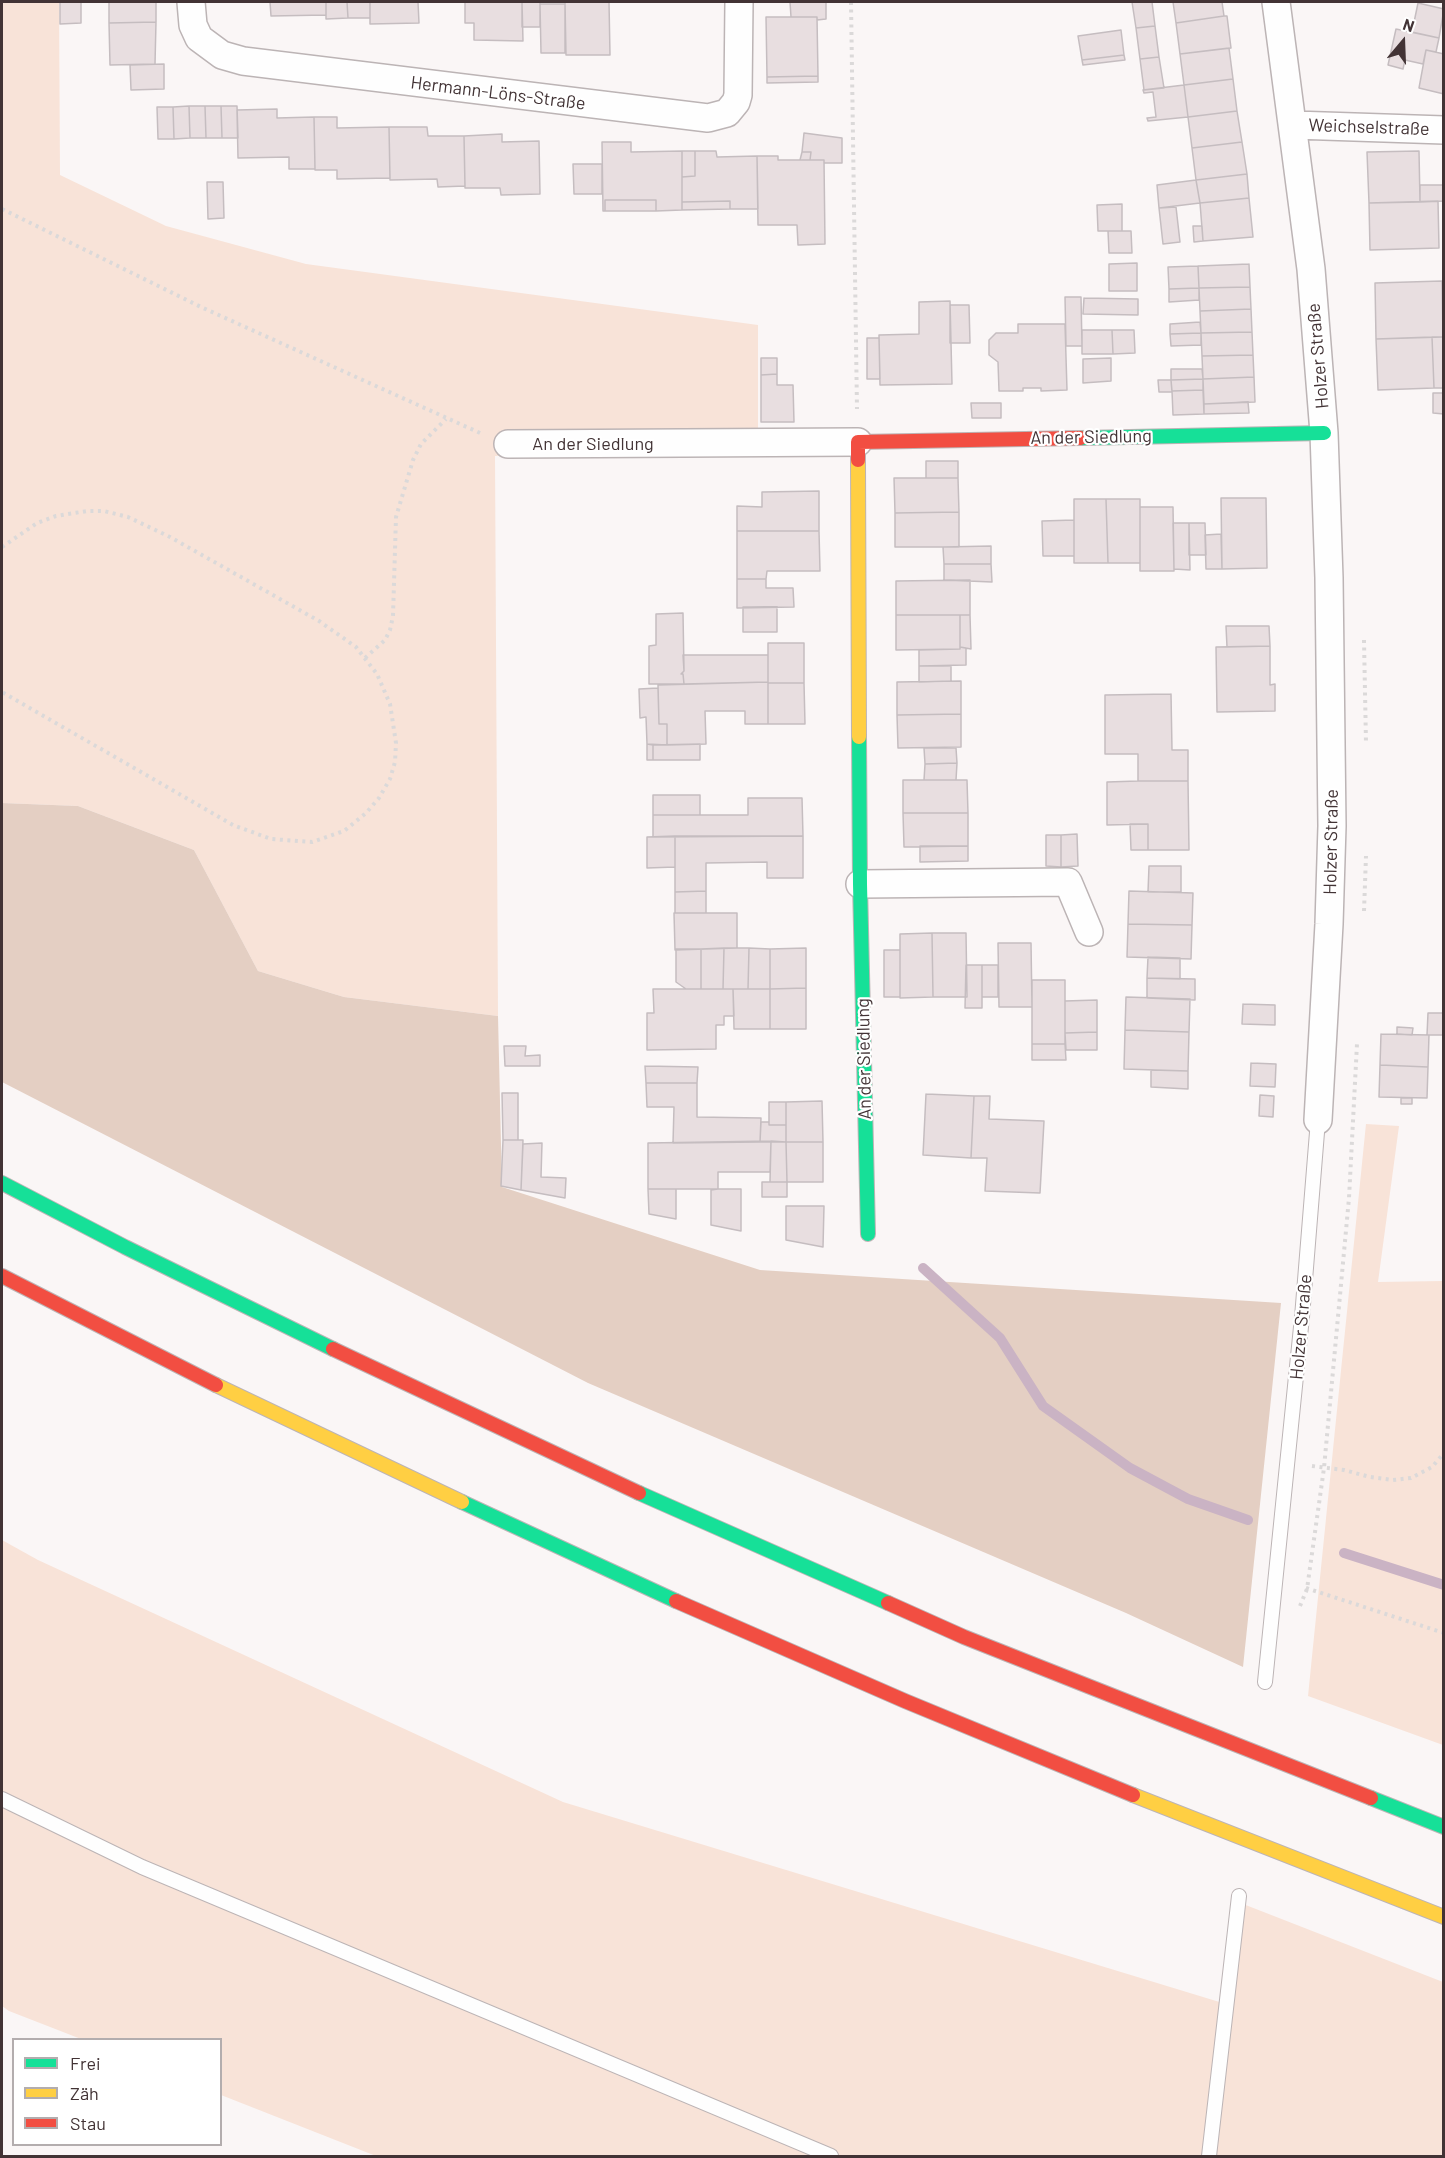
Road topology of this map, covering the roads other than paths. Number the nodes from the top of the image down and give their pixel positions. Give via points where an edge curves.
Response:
1 (191, 2) edge
2 (739, 2) edge
3 (1276, 2) edge
4 (1294, 125) junction
5 (1443, 130) edge
6 (1324, 432) junction
7 (858, 442) junction
8 (508, 444) road end
9 (860, 884) junction
10 (1089, 932) dead end
11 (1318, 1120) joint
12 (2, 1183) edge
13 (868, 1234) dead end
14 (2, 1276) edge
15 (1265, 1683) dead end
16 (2, 1799) edge
17 (1443, 1827) edge
18 (1239, 1896) dead end
19 (1443, 1917) edge
20 (831, 2157) edge
21 (1209, 2157) edge

1 - 2 street, Hermann-Löns-Straße via 193,25 199,38 222,55 243,61 708,118 727,113 738,95
3 - 4 street, Holzer Straße
4 - 5 street, Weichselstraße
4 - 6 street, Holzer Straße
6 - 7 main road, An der Siedlung
6 - 11 street, Holzer Straße via 1332,826
7 - 8 street, An der Siedlung
7 - 9 main road, An der Siedlung
9 - 10 street via 1068,882
9 - 13 main road, An der Siedlung
11 - 15 lane, Holzer Straße
12 - 17 main road via 355,1360 808,1569 964,1637
14 - 19 main road via 339,1445 681,1604 1145,1801
16 - 20 lane via 142,1867
18 - 21 lane

